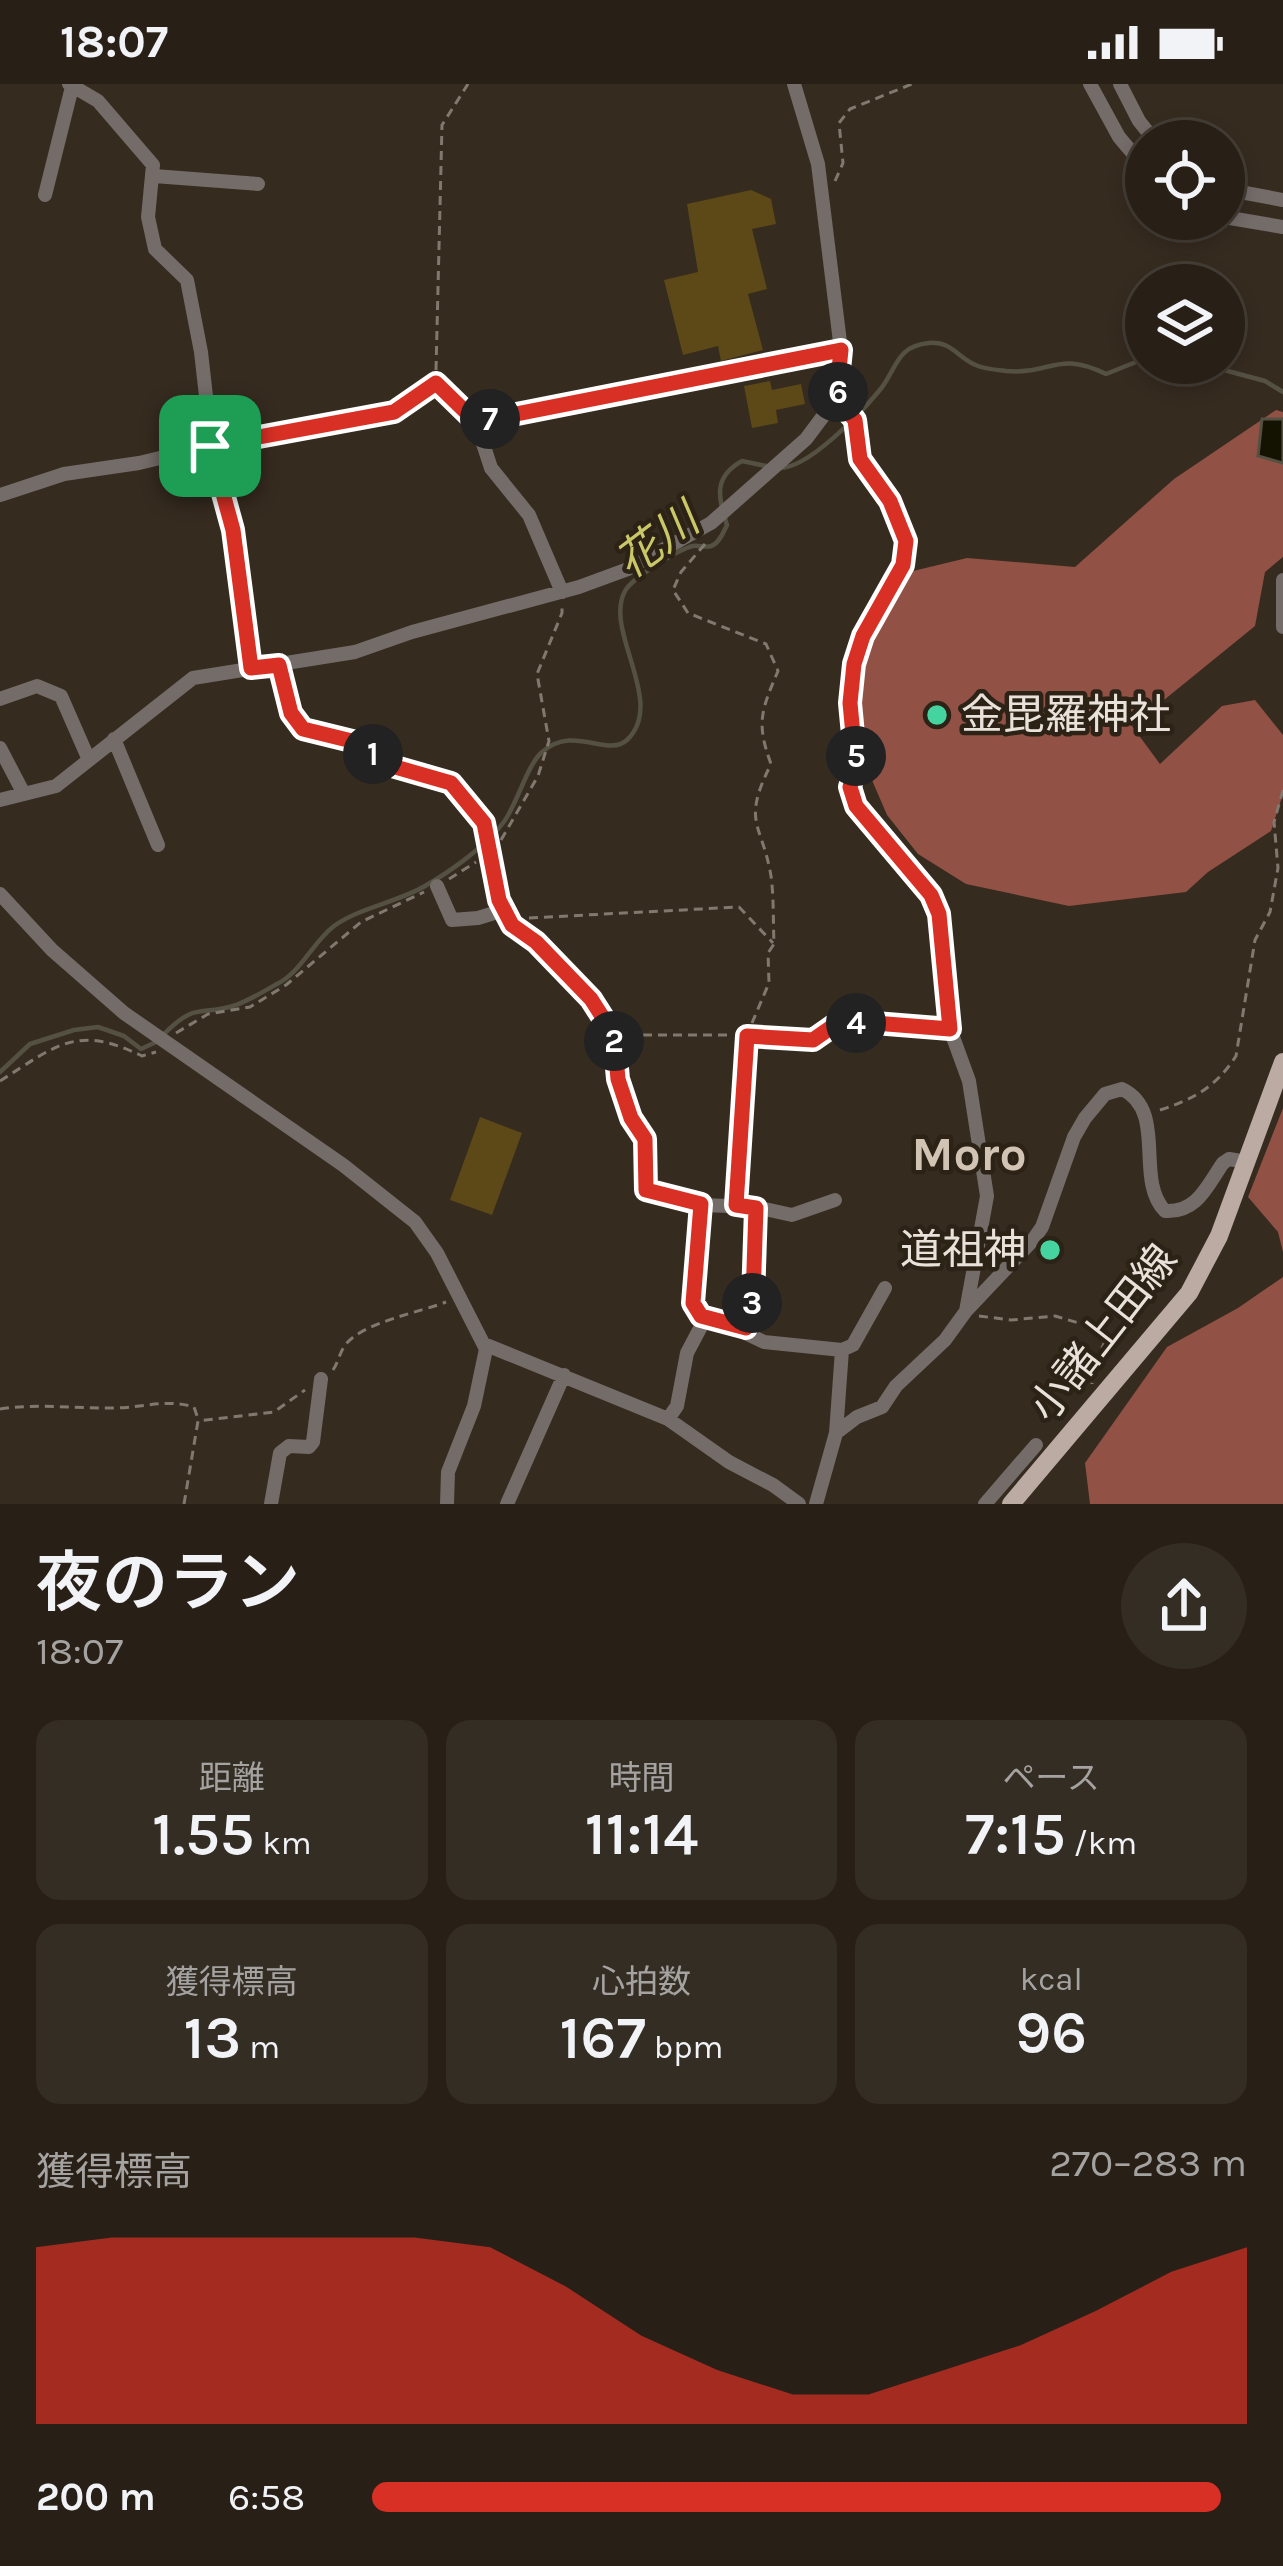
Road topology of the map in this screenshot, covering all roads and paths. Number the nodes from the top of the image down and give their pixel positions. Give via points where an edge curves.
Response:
1 (468, 84) edge
2 (794, 84) edge
3 (912, 84) edge
4 (1090, 84) edge
5 (1120, 84) edge
6 (70, 86) edge
7 (1138, 120) edge
8 (1125, 144) edge
9 (154, 176) junction
10 (258, 184) dead end
11 (822, 186) junction
12 (45, 194) dead end
13 (1245, 195) edge
14 (1283, 200) edge
15 (1245, 220) edge
16 (1283, 226) edge
17 (841, 350) junction
18 (436, 383) junction
19 (836, 399) junction
20 (476, 422) junction
21 (210, 446) junction
22 (0, 495) edge
23 (706, 542) dead end
24 (1283, 580) edge
25 (562, 592) junction
26 (1283, 627) edge
27 (279, 665) junction
28 (251, 668) junction
29 (0, 699) edge
30 (114, 739) junction
31 (0, 748) edge
32 (89, 760) junction
33 (1283, 790) edge
34 (25, 794) junction
35 (0, 800) edge
36 (158, 845) dead end
37 (490, 853) junction
38 (437, 886) junction
39 (0, 894) edge
40 (507, 914) junction
41 (774, 944) junction
42 (950, 1029) junction
43 (614, 1035) junction
44 (747, 1036) junction
45 (168, 1044) junction
46 (1283, 1062) edge
47 (0, 1081) edge
48 (1144, 1114) junction
49 (1247, 1162) junction
50 (835, 1200) dead end
51 (701, 1204) junction
52 (736, 1205) junction
53 (756, 1208) junction
54 (885, 1288) dead end
55 (459, 1298) junction
56 (966, 1311) junction
57 (706, 1317) junction
58 (746, 1328) junction
59 (484, 1344) junction
60 (842, 1350) junction
61 (564, 1375) junction
62 (321, 1378) junction
63 (1099, 1400) junction
64 (0, 1408) edge
65 (668, 1419) junction
66 (198, 1421) junction
67 (836, 1433) junction
68 (1036, 1444) dead end
69 (184, 1504) edge
70 (271, 1504) edge
71 (447, 1504) edge
72 (507, 1504) edge
73 (799, 1504) edge
74 (816, 1504) edge
75 (985, 1504) edge
76 (1012, 1504) edge

1 - 18 path via 442,125
2 - 11 street
3 - 11 path via 850,109 839,123 841,172
4 - 8 street
5 - 7 street
6 - 9 street via 98,101
6 - 12 street
9 - 10 street
9 - 21 street via 148,218 155,249 187,280
11 - 17 street
13 - 14 street
15 - 16 street
17 - 19 street
17 - 20 street
18 - 20 street
18 - 21 street via 394,412
19 - 25 street via 806,439 711,523 628,569
19 - 42 street via 855,420 860,459 906,541 903,565 854,664 850,787 939,914
20 - 25 street via 491,467 529,514
21 - 22 street
21 - 28 street via 233,530
23 - 41 path via 673,590 688,613 766,644 778,671 762,708 759,732 771,764 757,792 754,826 771,874
24 - 26 street
25 - 27 street via 355,652
25 - 37 path via 562,613 537,674 549,740 538,776
27 - 28 street
27 - 37 street via 303,729 360,743 385,764 451,783 484,823
28 - 30 street via 193,678
29 - 32 street via 37,686 61,696
30 - 32 street
30 - 36 street
31 - 34 street
32 - 34 street via 56,786
33 - 48 path via 1274,822 1278,868 1255,940 1236,1056 1196,1098
34 - 35 street
37 - 38 path
37 - 40 street
38 - 40 street via 452,920
38 - 45 path via 361,922 268,996 208,1014
39 - 45 street via 52,950
40 - 41 path via 739,907
40 - 43 street via 591,999
41 - 44 path
42 - 44 path via 862,1022 833,1026 813,1040
42 - 56 street via 969,1082 986,1196
43 - 44 path
43 - 51 street via 618,1079 645,1139 646,1190
44 - 52 street
45 - 47 path via 142,1056 113,1042 75,1040
45 - 55 street via 415,1222
46 - 49 main road, 小諸上田線
48 - 49 street via 1152,1184 1165,1210 1189,1208 1222,1162
48 - 56 street via 1122,1089 1097,1102 1074,1137 1042,1227
49 - 63 main road, 小諸上田線 via 1189,1293
50 - 53 street via 792,1215
51 - 52 street
51 - 57 street via 693,1303
52 - 53 street
53 - 58 street
54 - 60 street via 853,1345
55 - 59 street
55 - 62 path via 401,1314 346,1342 336,1367
56 - 63 path via 1011,1321 1055,1316 1099,1329 1105,1341 1091,1378
56 - 67 street via 882,1407
57 - 58 street
57 - 65 street
58 - 60 street via 764,1342
59 - 61 street
59 - 71 street via 475,1406 448,1472
60 - 67 street
61 - 65 street
61 - 72 street
62 - 66 path via 274,1412
62 - 70 street via 314,1442 280,1453
63 - 76 main road, 小諸上田線
64 - 66 path via 172,1401 194,1407
65 - 73 street
66 - 69 path
67 - 74 street
68 - 75 street

